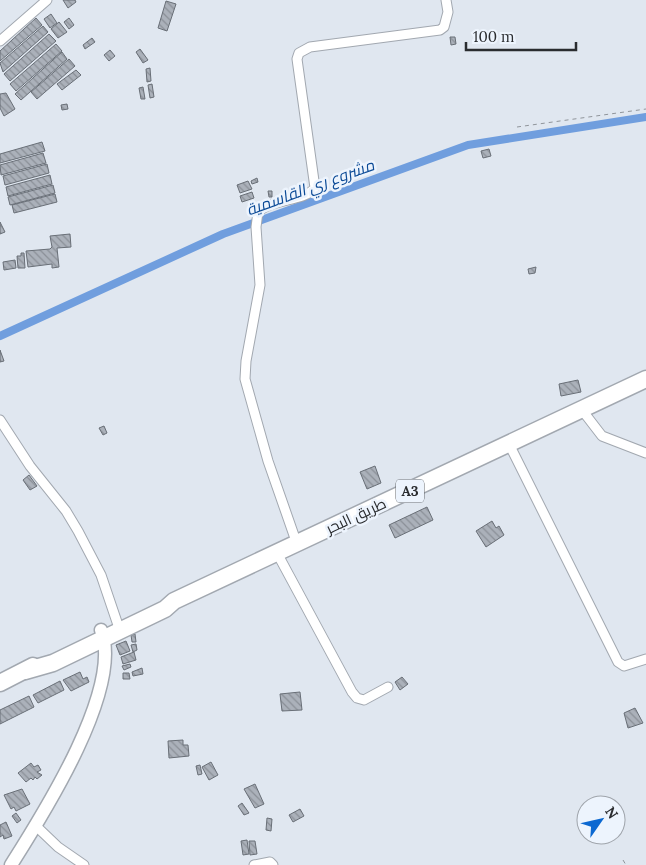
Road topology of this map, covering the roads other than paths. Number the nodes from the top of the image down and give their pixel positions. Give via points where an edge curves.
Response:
1 (47, 0) edge
2 (446, 0) edge
3 (0, 41) edge
4 (646, 379) edge
5 (582, 410) junction
6 (0, 420) edge
7 (509, 444) junction
8 (646, 453) edge
9 (297, 544) junction
10 (277, 553) junction
11 (119, 627) junction
12 (103, 634) junction
13 (646, 659) edge
14 (0, 683) edge
15 (388, 687) dead end
16 (36, 826) junction
17 (11, 865) edge
18 (84, 865) edge
19 (254, 865) edge
20 (273, 865) edge

1 - 3 street
2 - 9 street via 448,16 440,30 310,47 299,53 297,59 315,188 263,207 258,212 260,285 245,379
4 - 5 highway, طريق البحر / A3
5 - 7 highway, طريق البحر / A3
5 - 8 street via 602,436
6 - 11 street via 78,531 101,575
7 - 9 highway, طريق البحر / A3
7 - 13 street via 618,662 624,666
9 - 10 highway, طريق البحر / A3
10 - 11 highway, طريق البحر / A3 via 174,601 161,602
10 - 15 street via 355,696 364,700
11 - 12 highway, طريق البحر / A3
12 - 14 highway, طريق البحر / A3 via 49,656
12 - 16 street via 105,666 85,731 64,780
16 - 17 street
16 - 18 street
19 - 20 street via 270,862

